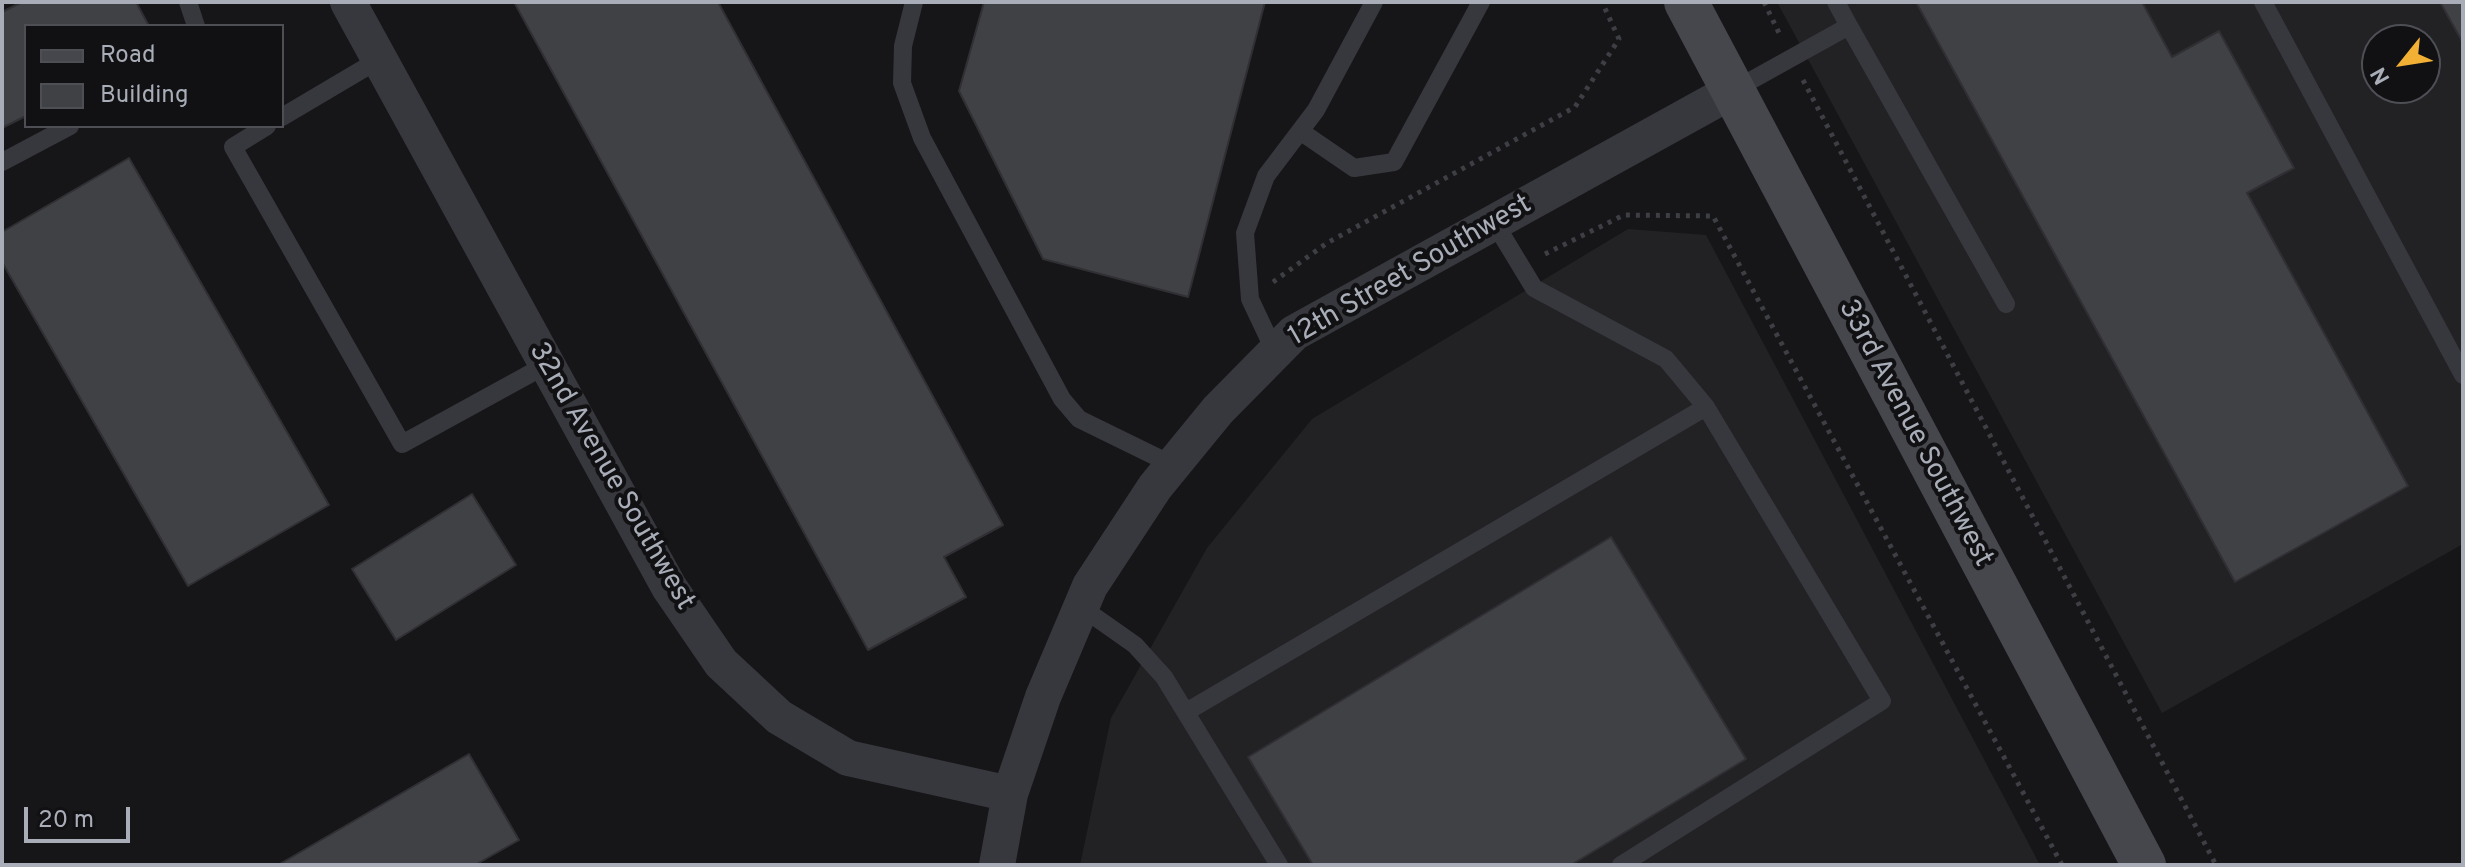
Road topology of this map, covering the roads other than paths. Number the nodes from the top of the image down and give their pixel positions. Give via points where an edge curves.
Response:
1 (188, 2) edge
2 (348, 2) edge
3 (914, 2) edge
4 (1374, 2) edge
5 (1481, 2) edge
6 (1686, 2) edge
7 (1836, 2) edge
8 (2263, 2) edge
9 (195, 24) edge
10 (1849, 26) junction
11 (380, 59) junction
12 (1732, 91) junction
13 (284, 116) edge
14 (66, 128) edge
15 (264, 128) edge
16 (1300, 131) junction
17 (2, 162) edge
18 (1494, 222) junction
19 (2006, 304) dead end
20 (1275, 352) junction
21 (546, 365) junction
22 (2463, 375) edge
23 (1706, 407) junction
24 (1173, 465) junction
25 (1081, 607) junction
26 (1186, 712) junction
27 (1010, 794) junction
28 (997, 865) edge
29 (1279, 865) edge
30 (1621, 865) edge
31 (2144, 865) edge

1 - 9 lane
2 - 11 street, 32nd Avenue Southwest
3 - 24 lane via 903,46 902,83 922,138 1062,399 1079,419
4 - 16 lane
5 - 16 lane via 1394,162 1354,168
6 - 12 street, 33rd Avenue Southwest
7 - 10 lane
8 - 22 lane
10 - 12 lane
10 - 19 lane
11 - 13 lane
11 - 21 street, 32nd Avenue Southwest
12 - 18 street, 12th Street Southwest
12 - 31 street, 33rd Avenue Southwest
14 - 17 lane
15 - 21 lane via 233,147 402,444
16 - 20 lane via 1266,176 1245,233 1250,299
18 - 20 street, 12th Street Southwest via 1294,333
18 - 23 lane via 1534,288 1666,359
20 - 24 street, 12th Street Southwest
21 - 27 street, 32nd Avenue Southwest via 669,587 721,663 779,717 848,758
23 - 26 lane
23 - 30 lane via 1882,701
24 - 25 street, 12th Street Southwest
25 - 26 lane via 1135,645
25 - 27 street, 12th Street Southwest
26 - 29 lane
27 - 28 street, 12th Street Southwest

